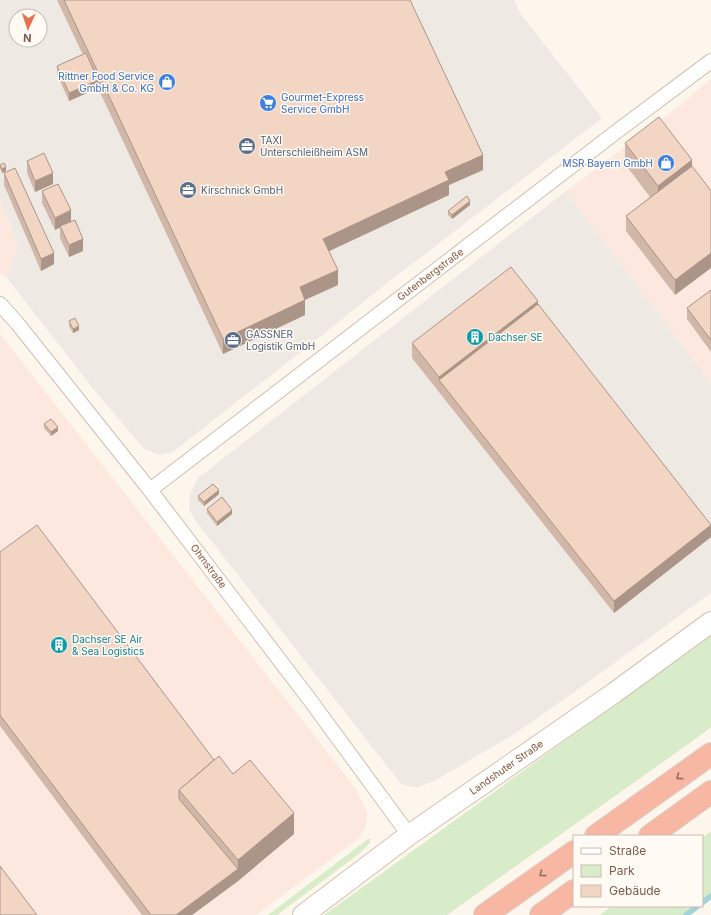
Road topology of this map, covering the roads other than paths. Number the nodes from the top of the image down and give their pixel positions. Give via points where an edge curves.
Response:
1 (711, 61) edge
2 (0, 304) edge
3 (150, 490) junction
4 (711, 622) edge
5 (711, 754) edge
6 (711, 792) edge
7 (409, 835) junction
8 (597, 835) edge
9 (651, 835) edge
10 (573, 853) edge
11 (573, 892) edge
12 (303, 915) edge
13 (485, 915) edge
14 (541, 915) edge

1 - 3 street, Gutenbergstraße
2 - 3 street, Ohmstraße
3 - 7 street, Ohmstraße
4 - 7 main road, Landshuter Straße via 614,693
5 -> 8 highway
6 - 9 highway
7 - 12 main road, Landshuter Straße
10 -> 13 highway
11 - 14 highway

